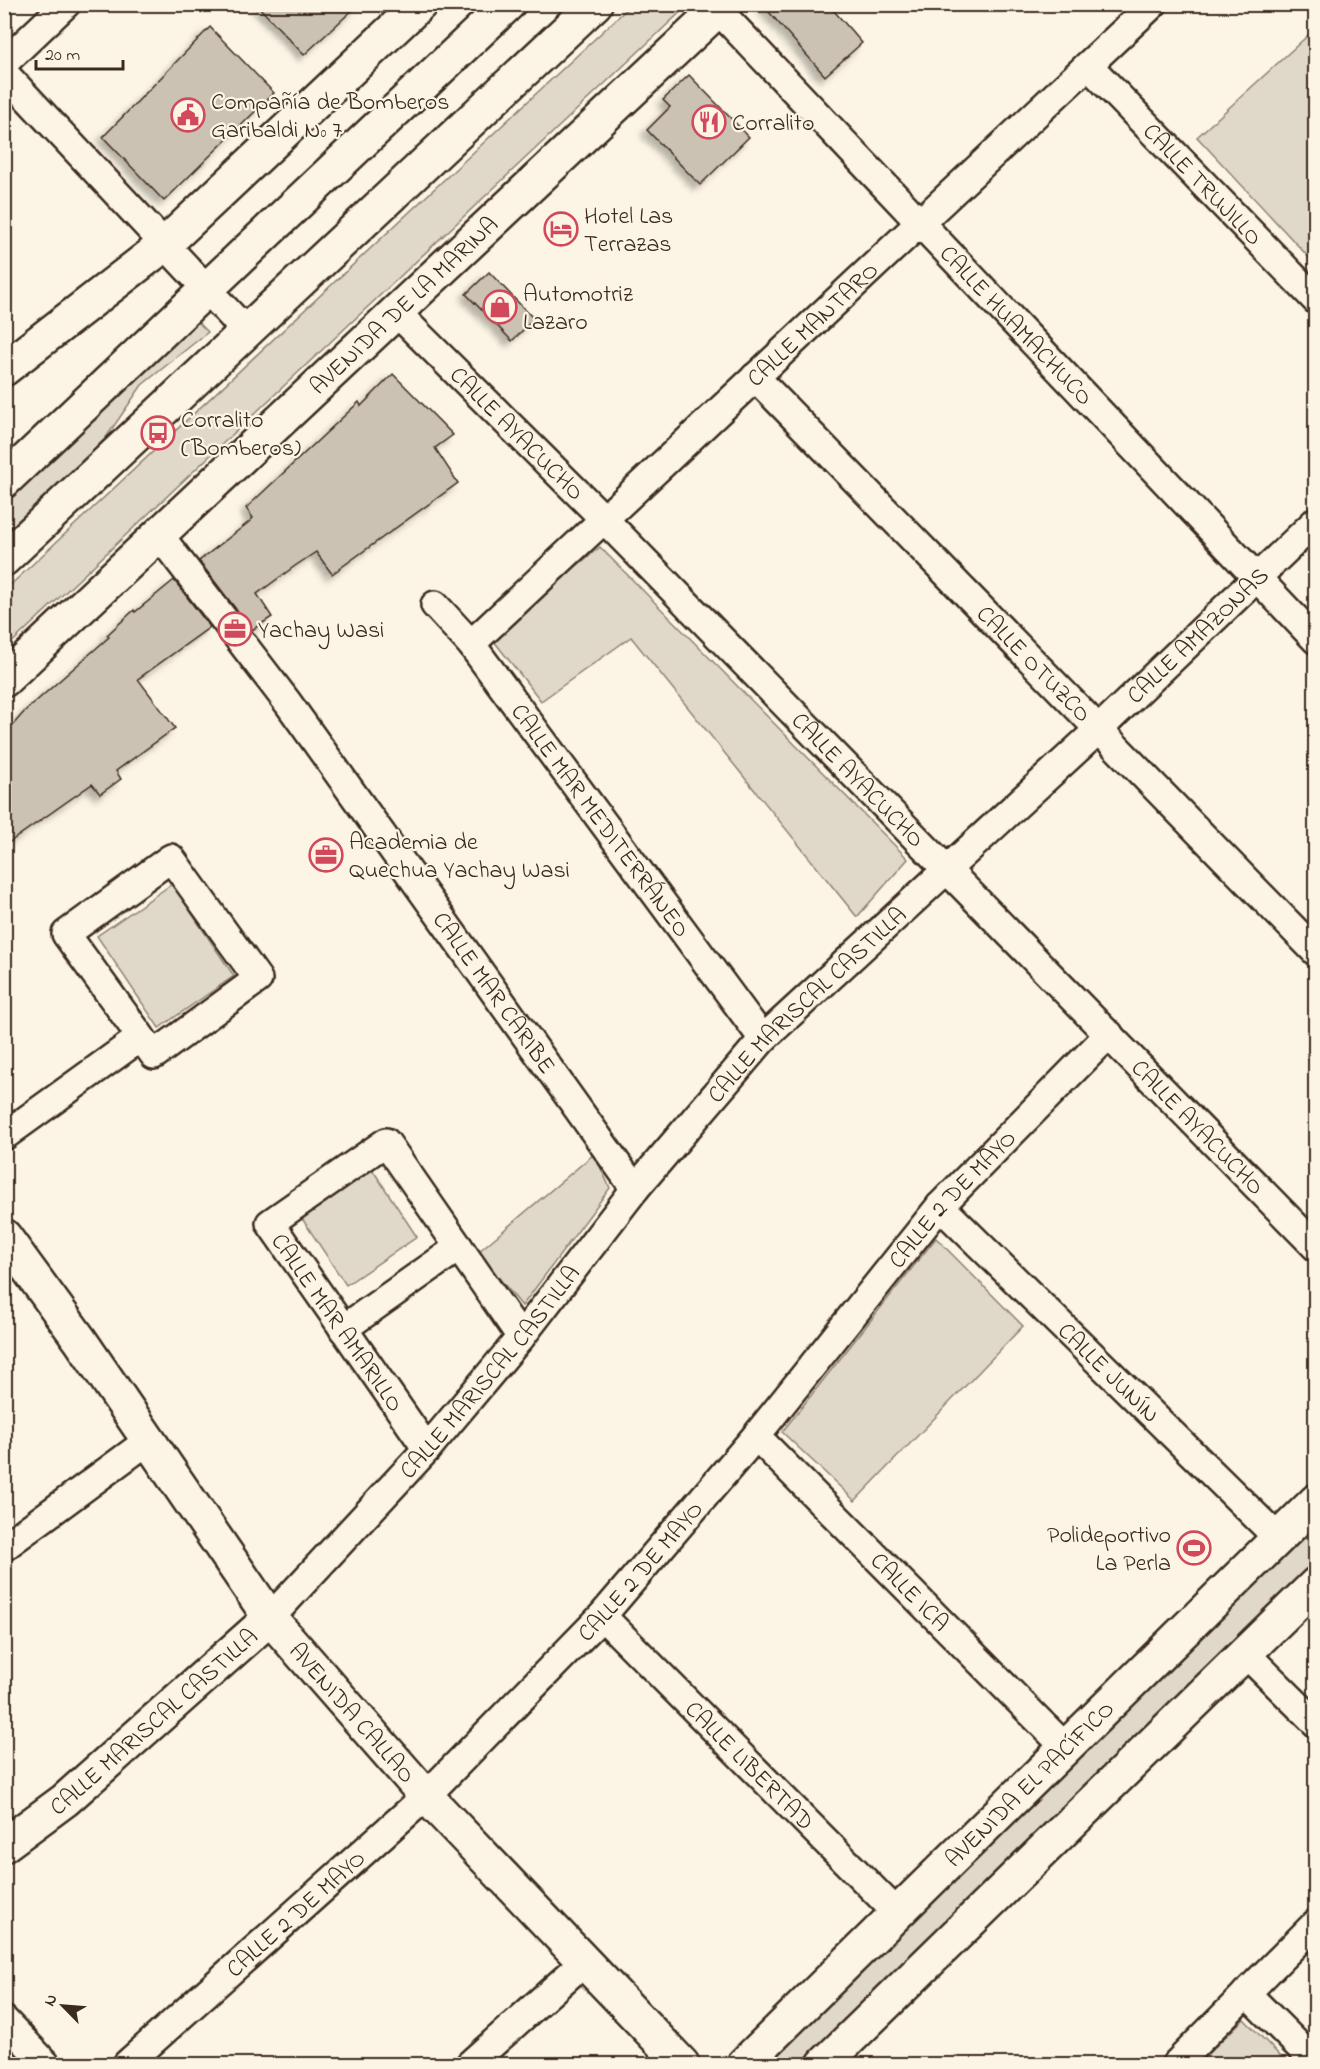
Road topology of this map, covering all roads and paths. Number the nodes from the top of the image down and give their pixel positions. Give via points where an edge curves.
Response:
1 (66, 4) edge
2 (420, 4) edge
3 (508, 4) edge
4 (595, 4) edge
5 (1153, 4) edge
6 (721, 8) edge
7 (4, 63) edge
8 (1089, 66) junction
9 (4, 73) edge
10 (919, 221) junction
11 (164, 245) junction
12 (205, 288) junction
13 (1316, 300) edge
14 (397, 313) junction
15 (246, 331) junction
16 (4, 369) edge
17 (754, 377) junction
18 (4, 481) edge
19 (603, 519) junction
20 (1316, 521) edge
21 (160, 536) junction
22 (4, 559) edge
23 (1257, 577) junction
24 (435, 604) dead end
25 (1316, 640) edge
26 (471, 644) junction
27 (4, 680) edge
28 (1098, 730) junction
29 (945, 869) junction
30 (1316, 952) edge
31 (1108, 1034) junction
32 (141, 1037) junction
33 (763, 1039) junction
34 (4, 1136) edge
35 (635, 1189) junction
36 (940, 1206) junction
37 (4, 1236) edge
38 (459, 1247) junction
39 (1316, 1247) edge
40 (343, 1329) junction
41 (521, 1337) junction
42 (756, 1436) junction
43 (149, 1440) junction
44 (427, 1449) junction
45 (1316, 1501) edge
46 (1278, 1538) junction
47 (4, 1547) edge
48 (1316, 1584) edge
49 (602, 1616) junction
50 (270, 1618) junction
51 (1245, 1653) junction
52 (1316, 1723) edge
53 (1065, 1747) junction
54 (426, 1796) junction
55 (4, 1845) edge
56 (897, 1913) junction
57 (1316, 1923) edge
58 (584, 1962) junction
59 (1246, 1993) junction
60 (4, 2020) edge
61 (1316, 2063) edge
62 (46, 2064) edge
63 (127, 2064) edge
64 (470, 2064) edge
65 (682, 2064) edge
66 (744, 2064) edge
67 (824, 2064) edge
68 (1176, 2064) edge

1 - 7 street
2 - 11 main road
3 - 12 main road
4 - 15 main road
5 - 8 street, CALLE MANTARO
6 - 10 street, CALLE HUAMACHUCO
6 - 14 main road, AVENIDA DE LA MARINA
8 - 10 street, CALLE MANTARO
8 - 13 street, CALLE TRUJILLO
9 - 11 street
10 - 17 street, CALLE MANTARO
10 - 23 street, CALLE HUAMACHUCO
11 - 12 street
11 - 16 main road
12 - 15 street
12 - 18 main road
14 - 19 street, CALLE AYACUCHO
14 - 21 main road, AVENIDA DE LA MARINA
15 - 22 main road
17 - 19 street, CALLE MANTARO
17 - 28 street, CALLE OTUZCO
19 - 26 street, CALLE MANTARO
19 - 29 street, CALLE AYACUCHO
20 - 23 street, CALLE AMAZONAS
21 - 27 main road, AVENIDA DE LA MARINA
21 - 35 street, CALLE MAR CARIBE via 288,703
23 - 25 street, CALLE HUAMACHUCO
23 - 28 street, CALLE AMAZONAS
24 - 26 street, CALLE MAR MEDITERRÁNEO
26 - 33 street, CALLE MAR MEDITERRÁNEO
28 - 29 street, CALLE AMAZONAS
28 - 30 street, CALLE OTUZCO
29 - 31 street, CALLE AYACUCHO
29 - 33 street, CALLE MARISCAL CASTILLA
31 - 36 street, CALLE 2 DE MAYO
31 - 39 street, CALLE AYACUCHO
32 - 32 street via 66,934 171,858 258,979 154,1055
32 - 34 street
33 - 35 street, CALLE MARISCAL CASTILLA
35 - 41 street, CALLE MARISCAL CASTILLA
36 - 42 street, CALLE 2 DE MAYO
36 - 46 street, CALLE JUNÍN
37 - 43 main road, AVENIDA CALLAO
38 - 40 street
38 - 40 street, CALLE MAR AMARILLO via 386,1142 270,1223
38 - 41 street
40 - 44 street, CALLE MAR AMARILLO
41 - 44 street, CALLE MARISCAL CASTILLA
42 - 49 street, CALLE 2 DE MAYO
42 - 53 street, CALLE ICA
43 - 47 street
43 - 50 main road, AVENIDA CALLAO
44 - 50 street, CALLE MARISCAL CASTILLA
45 - 46 main road, AVENIDA EL PACÍFICO
46 - 53 main road, AVENIDA EL PACÍFICO
48 - 51 main road
49 - 54 street, CALLE 2 DE MAYO
49 - 56 street, CALLE LIBERTAD
50 - 54 main road, AVENIDA CALLAO
50 - 55 main road, CALLE MARISCAL CASTILLA via 65,1800
51 - 52 street
51 - 67 main road
53 - 56 main road, AVENIDA EL PACÍFICO
54 - 58 main road, AVENIDA CALLAO
54 - 63 street, CALLE 2 DE MAYO
56 - 66 main road, AVENIDA EL PACÍFICO
57 - 59 street
58 - 64 street
58 - 65 main road, AVENIDA CALLAO
59 - 61 street
59 - 68 street
60 - 62 street

